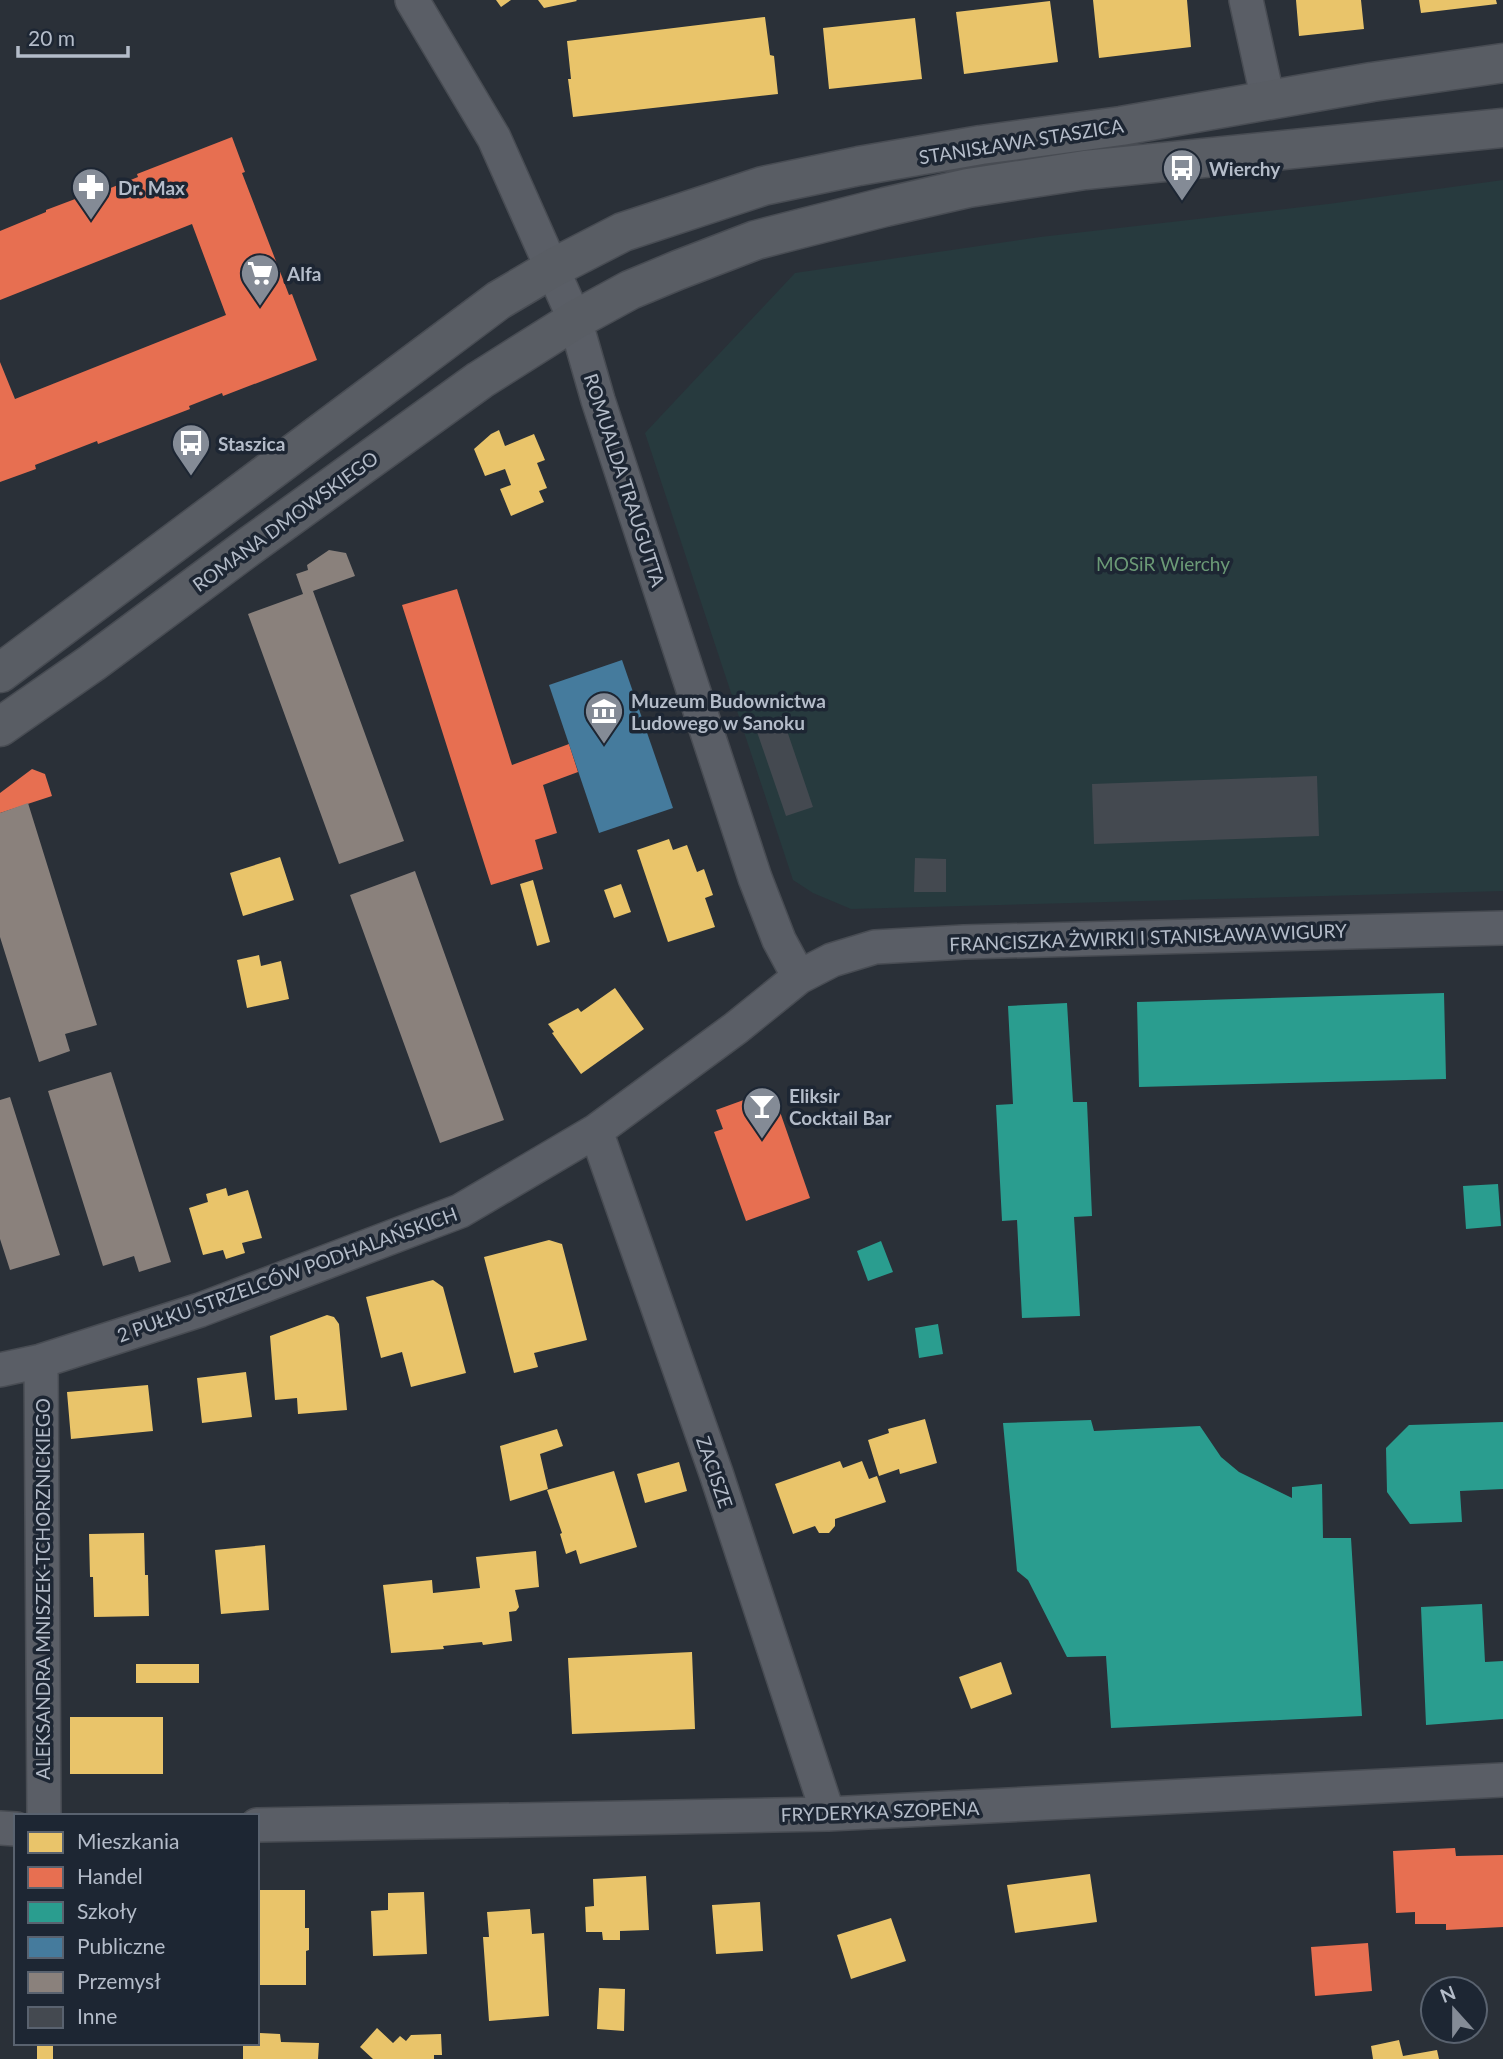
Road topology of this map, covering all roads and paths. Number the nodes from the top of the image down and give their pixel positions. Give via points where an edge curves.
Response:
1 (412, 0) edge
2 (1245, 0) edge
3 (1503, 63) edge
4 (1268, 100) junction
5 (1503, 128) edge
6 (553, 268) junction
7 (575, 320) junction
8 (0, 674) edge
9 (0, 727) edge
10 (1503, 928) edge
11 (799, 977) junction
12 (596, 1131) junction
13 (40, 1362) junction
14 (0, 1370) edge
15 (1503, 1780) edge
16 (44, 1814) edge
17 (828, 1814) junction
18 (259, 1825) edge

1 - 6 street, ROMUALDA TRAUGUTTA via 494,138
2 - 4 street
3 - 4 main road, STANISŁAWA STASZICA
4 - 6 main road, STANISŁAWA STASZICA via 940,152 763,186 623,232
5 - 7 main road, STANISŁAWA STASZICA via 1085,170 968,188 756,240 631,290
6 - 7 street, ROMUALDA TRAUGUTTA
6 - 8 main road via 499,300
7 - 9 main road, ROMANA DMOWSKIEGO via 413,427
7 - 11 street, ROMUALDA TRAUGUTTA via 755,878
10 - 11 street, FRANCISZKA ŻWIRKI I STANISŁAWA WIGURY via 875,947 832,960
11 - 12 street, 2 PUŁKU STRZELCÓW PODHALAŃSKICH
12 - 13 street, 2 PUŁKU STRZELCÓW PODHALAŃSKICH via 460,1212 201,1310
12 - 17 street, ZACISZE via 716,1473
13 - 14 street, 2 PUŁKU STRZELCÓW PODHALAŃSKICH
13 - 16 street, ALEKSANDRA MNISZEK-TCHORZNICKIEGO
15 - 17 street, FRYDERYKA SZOPENA
17 - 18 street, FRYDERYKA SZOPENA

